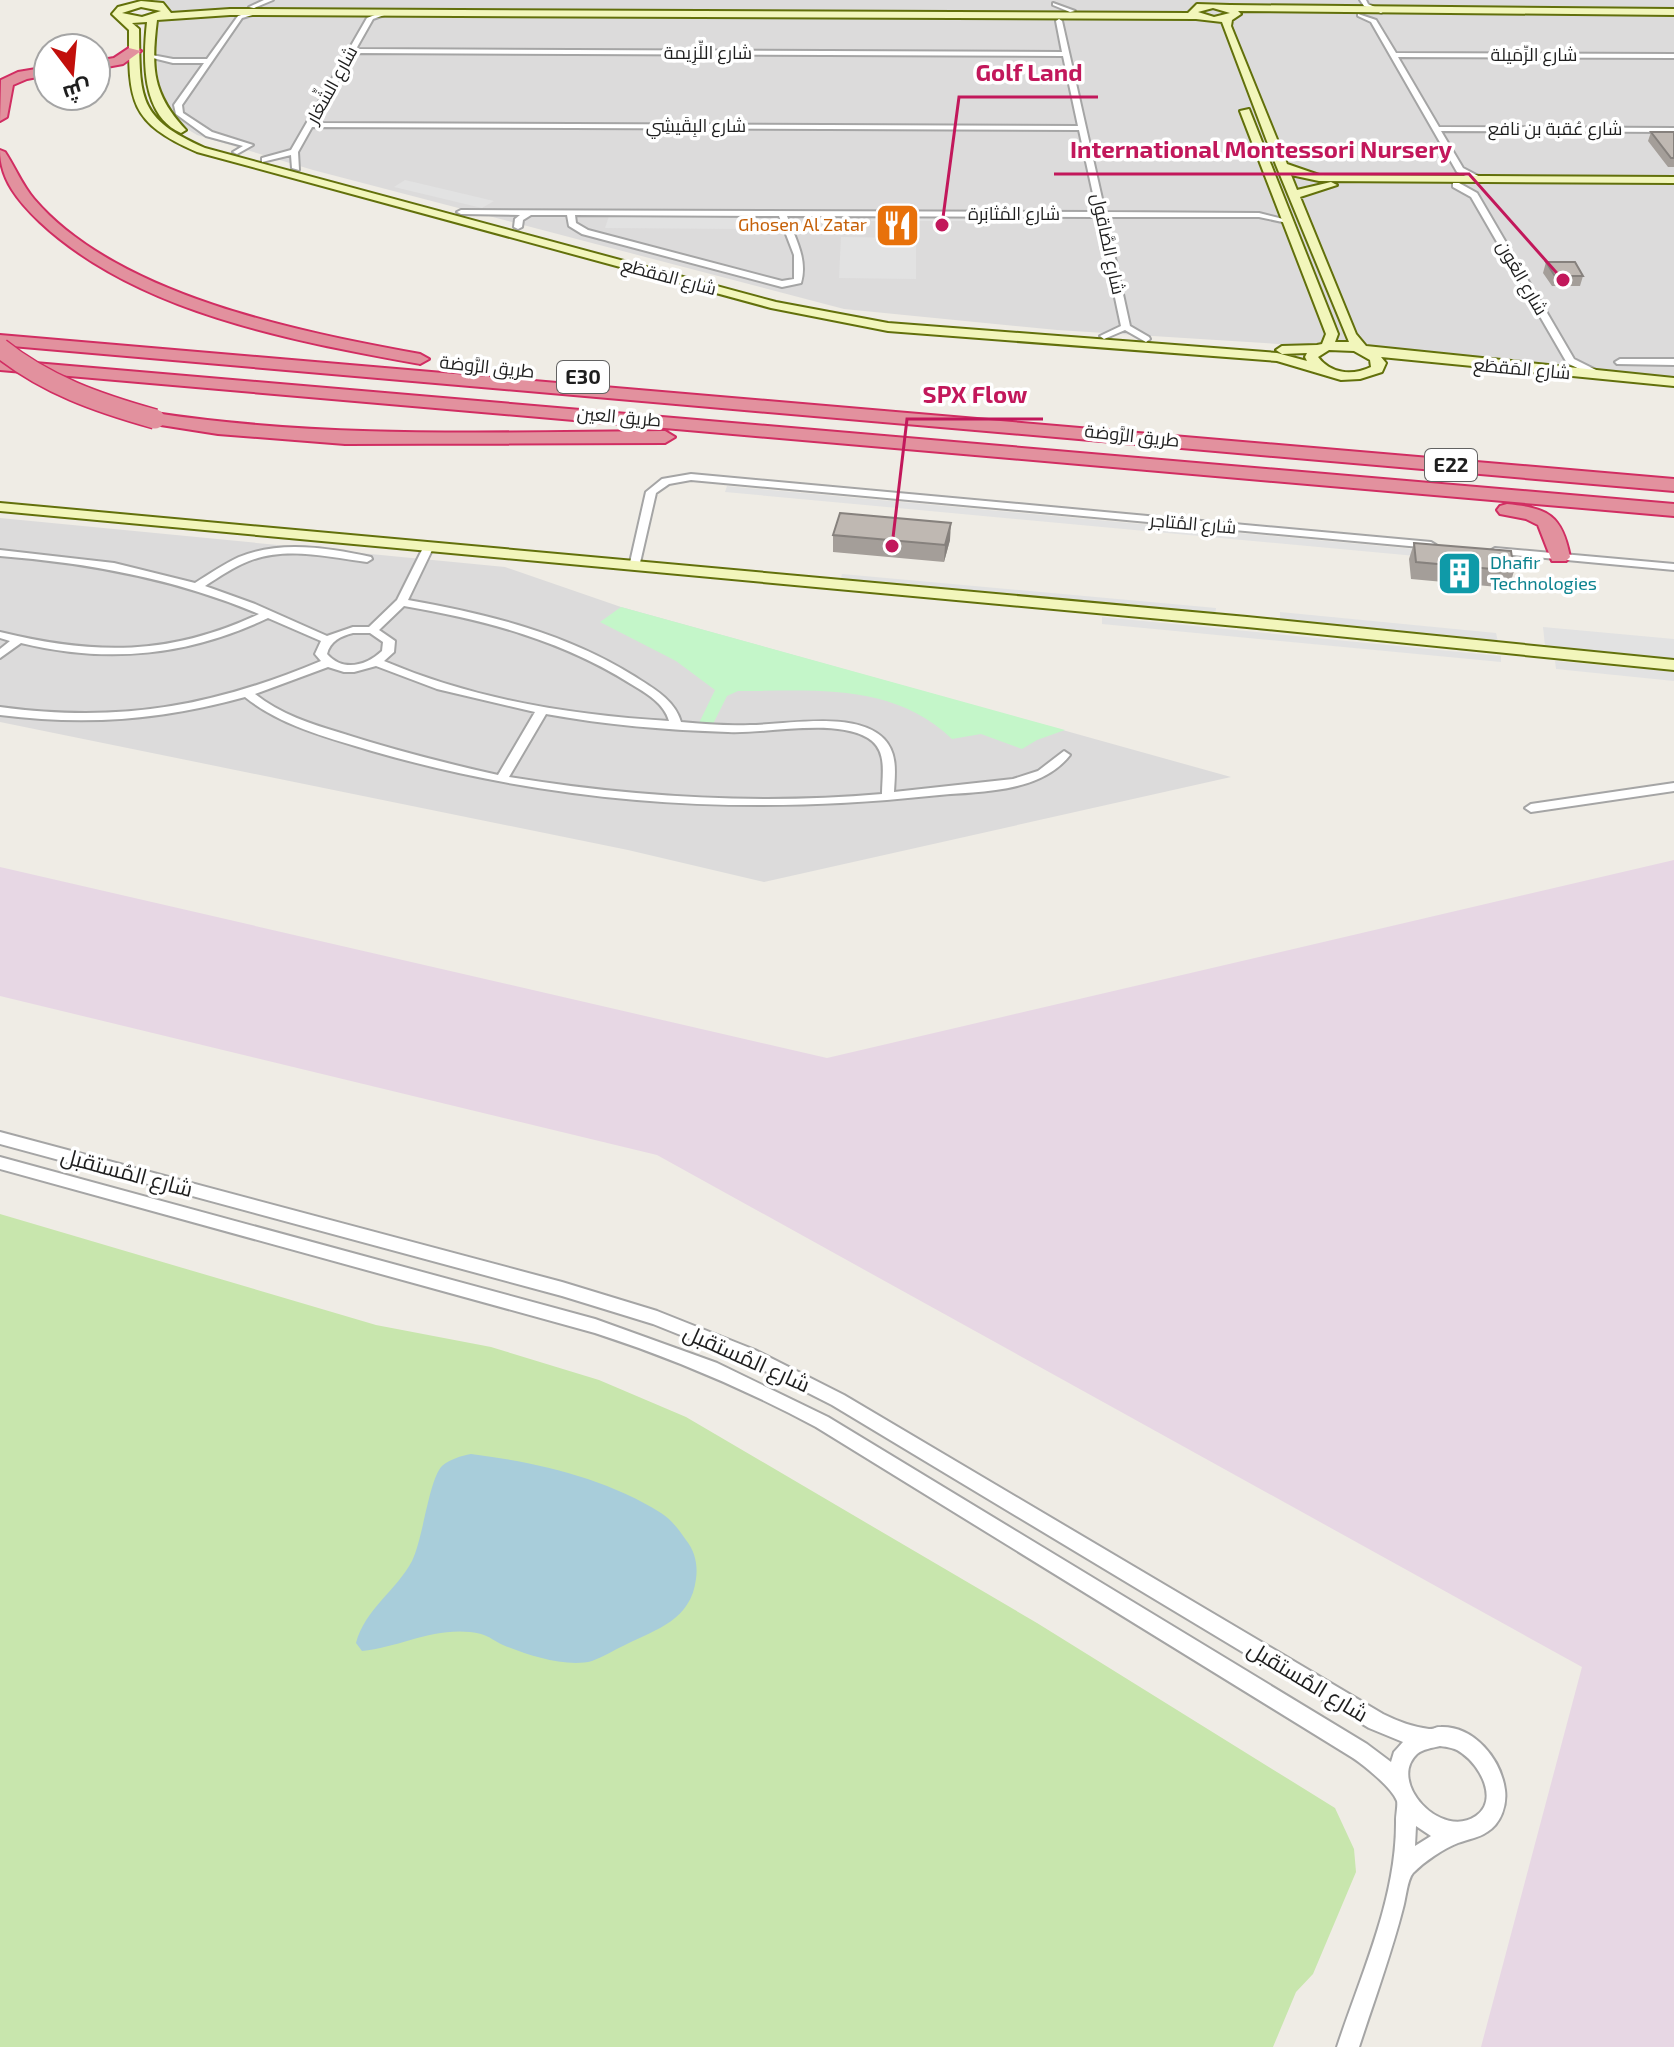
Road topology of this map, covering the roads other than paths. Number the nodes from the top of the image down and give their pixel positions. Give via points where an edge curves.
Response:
1 (270, 0) edge
2 (1054, 2) edge
3 (280, 7) junction
4 (128, 8) edge
5 (1362, 8) edge
6 (156, 9) edge
7 (254, 9) junction
8 (1200, 10) edge
9 (1225, 10) edge
10 (394, 11) junction
11 (230, 12) junction
12 (358, 13) junction
13 (1042, 13) junction
14 (1072, 13) junction
15 (1674, 14) edge
16 (1379, 16) junction
17 (240, 17) junction
18 (370, 18) junction
19 (1059, 21) junction
20 (134, 51) junction
21 (351, 51) junction
22 (1066, 54) junction
23 (1393, 55) junction
24 (1674, 56) edge
25 (210, 61) junction
26 (112, 62) edge
27 (5, 63) dead end
28 (152, 63) junction
29 (112, 66) edge
30 (32, 67) edge
31 (32, 73) edge
32 (134, 73) junction
33 (1236, 87) dead end
34 (1241, 101) dead end
35 (0, 117) edge
36 (310, 125) junction
37 (1082, 128) junction
38 (1436, 129) junction
39 (1674, 130) edge
40 (237, 152) junction
41 (294, 152) junction
42 (0, 155) edge
43 (265, 160) junction
44 (1281, 165) junction
45 (296, 168) junction
46 (1456, 178) junction
47 (1674, 180) edge
48 (1343, 182) junction
49 (1478, 186) junction
50 (1674, 186) edge
51 (366, 187) junction
52 (345, 190) junction
53 (1294, 196) junction
54 (461, 212) junction
55 (530, 212) junction
56 (571, 212) junction
57 (782, 213) junction
58 (1102, 214) junction
59 (1285, 216) junction
60 (518, 227) junction
61 (640, 260) junction
62 (625, 265) junction
63 (1126, 327) junction
64 (1104, 336) junction
65 (1146, 339) junction
66 (0, 340) edge
67 (0, 348) edge
68 (1322, 348) junction
69 (1365, 350) junction
70 (1570, 361) junction
71 (1620, 362) dead end
72 (1674, 362) edge
73 (0, 365) edge
74 (1317, 367) junction
75 (1377, 369) junction
76 (1556, 372) junction
77 (1603, 376) junction
78 (1674, 382) edge
79 (1674, 391) edge
80 (737, 440) junction
81 (1228, 446) junction
82 (1237, 471) junction
83 (1674, 485) edge
84 (0, 507) edge
85 (1674, 510) edge
86 (1674, 523) edge
87 (1449, 547) edge
88 (428, 548) junction
89 (1481, 550) edge
90 (0, 553) edge
91 (1566, 558) junction
92 (367, 559) dead end
93 (634, 567) junction
94 (1674, 567) edge
95 (196, 587) junction
96 (402, 602) junction
97 (267, 614) junction
98 (372, 630) junction
99 (0, 635) edge
100 (18, 640) junction
101 (328, 640) junction
102 (0, 655) edge
103 (377, 662) junction
104 (327, 663) junction
105 (1674, 665) edge
106 (248, 694) junction
107 (543, 709) junction
108 (0, 711) edge
109 (676, 726) junction
110 (1064, 755) dead end
111 (502, 779) junction
112 (1674, 787) edge
113 (888, 797) junction
114 (1531, 808) dead end
115 (0, 1138) edge
116 (0, 1163) edge
117 (1426, 1737) junction
118 (1404, 1796) junction
119 (1458, 1832) junction
120 (1405, 1867) junction
121 (1348, 2047) edge

1 - 3 street
1 - 7 street
2 - 13 street
2 - 14 street
3 - 7 street
3 - 10 street
4 - 6 street
4 - 6 street
4 - 20 street, شارع المَقطَع
5 - 9 street
5 - 16 street
6 - 7 street
6 - 11 street
6 - 28 street, شارع المَقطَع
7 - 11 street
7 - 12 street
7 - 17 street
8 - 9 street
8 - 14 street
8 - 33 street via 1213,26
9 - 44 street via 1226,26
10 - 12 street
10 - 13 street
10 - 18 street
11 - 17 street
12 - 18 street
13 - 14 street
13 - 19 street
14 - 19 street
15 - 16 street
16 - 23 street
17 - 25 street
18 - 21 street, شارع الشِّغار
19 - 22 street, شارع الصَّاقول
20 - 26 highway
20 - 32 street, شارع المَقطَع
21 - 22 street, شارع اللِّزِيمة
21 - 36 street, شارع الشِّغار
22 - 37 street, شارع الصَّاقول
23 - 24 street, شارع الرِّمَيلة
23 - 38 street
25 - 28 street
25 - 40 street via 179,102 178,111 209,134 249,145
27 - 30 highway
28 - 40 street, شارع المَقطَع via 156,104 166,119 197,138
29 - 32 highway
31 - 35 highway via 6,83
32 - 52 street, شارع المَقطَع via 144,114 171,137
34 - 59 street
36 - 37 street, شارع البِقَيشِي
36 - 41 street, شارع الشِّغار
37 - 58 street, شارع الصَّاقول
38 - 39 street, شارع عُقبة بن نافع
38 - 46 street
40 - 43 street, شارع المَقطَع
41 - 43 street
41 - 45 street
42 - 81 highway, طريق الرَّوضة / E30 via 30,208 100,259 190,302 325,341 499,369
43 - 45 street, شارع المَقطَع
44 - 48 street
44 - 53 street
45 - 51 street, شارع المَقطَع
46 - 48 street
46 - 49 street
47 - 49 street
48 - 53 street
49 - 50 street
49 - 70 street, شارع العُون
51 - 52 street
51 - 54 street, شارع المَقطَع
52 - 62 street, شارع المَقطَع
53 - 69 street via 1350,335
54 - 55 street, شارع المُثابَرة
54 - 60 street, شارع المَقطَع
55 - 56 street, شارع المُثابَرة
55 - 60 street via 519,219
56 - 57 street, شارع المُثابَرة
56 - 57 street via 572,224 585,232 778,284 799,279 799,254
57 - 58 street, شارع المُثابَرة
58 - 59 street, شارع المُثابَرة
58 - 63 street, شارع الصَّاقول
59 - 68 street via 1332,334
60 - 61 street, شارع المَقطَع
61 - 62 street
61 - 64 street, شارع المَقطَع via 856,314
62 - 74 street, شارع المَقطَع via 848,321 1277,357
63 - 64 street
63 - 65 street
64 - 65 street, شارع المَقطَع
65 - 68 street, شارع المَقطَع
66 - 81 highway, طريق العين / E22
67 - 80 highway, طريق الرَّوضة, bridge via 53,384 114,408 234,432 331,438
68 - 69 street, شارع المَقطَع
68 - 74 street via 1311,357
69 - 75 street via 1377,357
69 - 76 street, شارع المَقطَع
70 - 76 street
70 - 77 street
71 - 72 street
73 - 82 highway, طريق العين / E22
74 - 75 street, شارع المَقطَع via 1349,376
75 - 79 street, شارع المَقطَع
76 - 77 street, شارع المَقطَع
77 - 78 street, شارع المَقطَع
80 - 82 highway, طريق الرَّوضة
80 - 91 highway via 1521,511 1550,522
81 - 83 highway, E22
82 - 85 highway, E22
84 - 88 street
86 - 91 highway via 1581,519 1568,532
87 - 93 street, شارع المُتاجر via 713,480 669,485 650,503
88 - 93 street
88 - 96 street
89 - 91 street
90 - 95 street via 102,565
91 - 94 street
92 - 95 street via 268,552 236,563
93 - 105 street
95 - 97 street
96 - 98 street
96 - 109 street via 497,621 577,649 664,702
97 - 100 street via 204,640 144,651 79,651
97 - 101 street
98 - 101 street via 353,630
98 - 103 street via 389,641 388,652
99 - 100 street
100 - 102 street
101 - 104 street via 321,654
103 - 104 street via 350,668
103 - 107 street via 460,690
104 - 106 street
106 - 108 street via 117,718 62,719
106 - 111 street via 263,706 341,737
107 - 109 street
107 - 111 street
109 - 113 street via 863,731 889,755
110 - 113 street via 1053,769 1033,777
111 - 113 street via 693,801
112 - 114 street
115 - 117 street, شارع المُستقبل via 562,1289 703,1336 838,1400 1376,1721
116 - 118 street, شارع المُستقبل via 595,1326 738,1379 822,1422 1360,1751 1382,1767
117 - 118 street via 1404,1751 1398,1776
117 - 119 street via 1468,1746 1490,1770 1496,1799 1492,1812 1472,1829
118 - 119 street via 1429,1824
118 - 120 street
119 - 120 street
120 - 121 street

